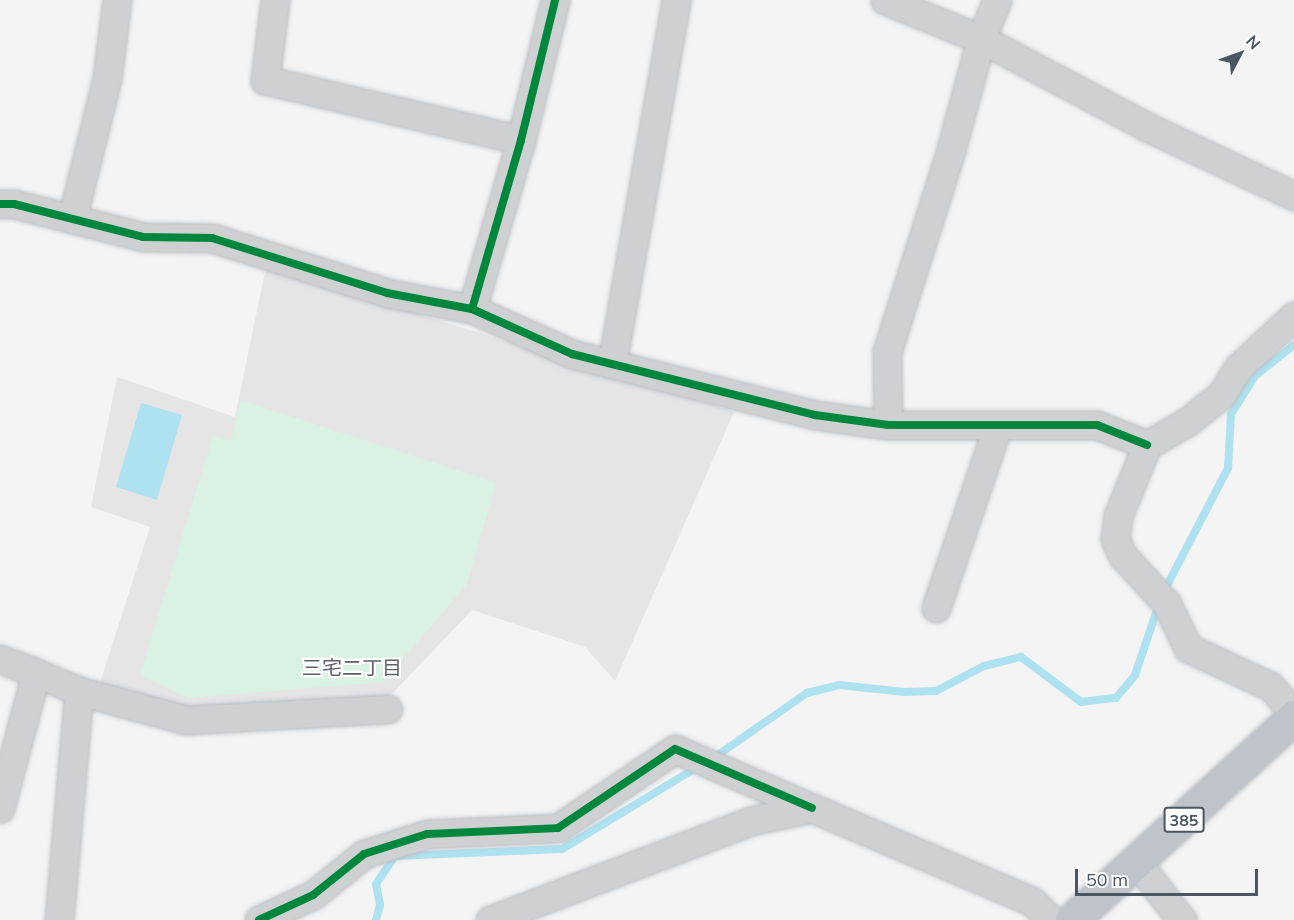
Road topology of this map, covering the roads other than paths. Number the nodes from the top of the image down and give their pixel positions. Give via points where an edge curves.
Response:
1 (117, 0) edge
2 (275, 0) edge
3 (555, 0) edge
4 (676, 0) edge
5 (885, 0) edge
6 (997, 0) edge
7 (981, 39) junction
8 (521, 140) junction
9 (1294, 196) edge
10 (0, 204) edge
11 (72, 219) junction
12 (472, 309) junction
13 (1294, 316) edge
14 (612, 364) junction
15 (888, 425) junction
16 (998, 425) junction
17 (1147, 445) junction
18 (936, 608) dead end
19 (0, 659) edge
20 (36, 673) junction
21 (79, 691) junction
22 (388, 709) dead end
23 (1294, 715) edge
24 (0, 808) edge
25 (812, 808) junction
26 (1137, 863) junction
27 (59, 920) edge
28 (259, 920) edge
29 (490, 920) edge
30 (1051, 920) edge
31 (1072, 920) edge
32 (1182, 920) edge

1 - 11 street via 107,79
2 - 8 street via 265,80
3 - 8 street
4 - 14 street
5 - 7 street
6 - 7 street
7 - 9 street via 1147,127
7 - 15 street via 951,150 887,352
8 - 12 street
10 - 11 street
11 - 12 street via 143,237 212,238 387,293
12 - 14 street via 572,354
13 - 17 street via 1238,368 1222,394 1187,422
14 - 15 street via 815,415
15 - 16 street
16 - 17 street via 1097,425
16 - 18 street
17 - 23 street via 1118,516 1115,539 1123,556 1158,596 1188,648 1270,686
19 - 20 street
20 - 21 street
20 - 24 street
21 - 22 street via 186,720
21 - 27 street
23 - 26 highway, 385
25 - 28 street via 675,749 558,828 427,834 364,854 313,895
25 - 29 street via 750,821
25 - 30 street via 1033,902
26 - 31 highway, 385
26 - 32 street

